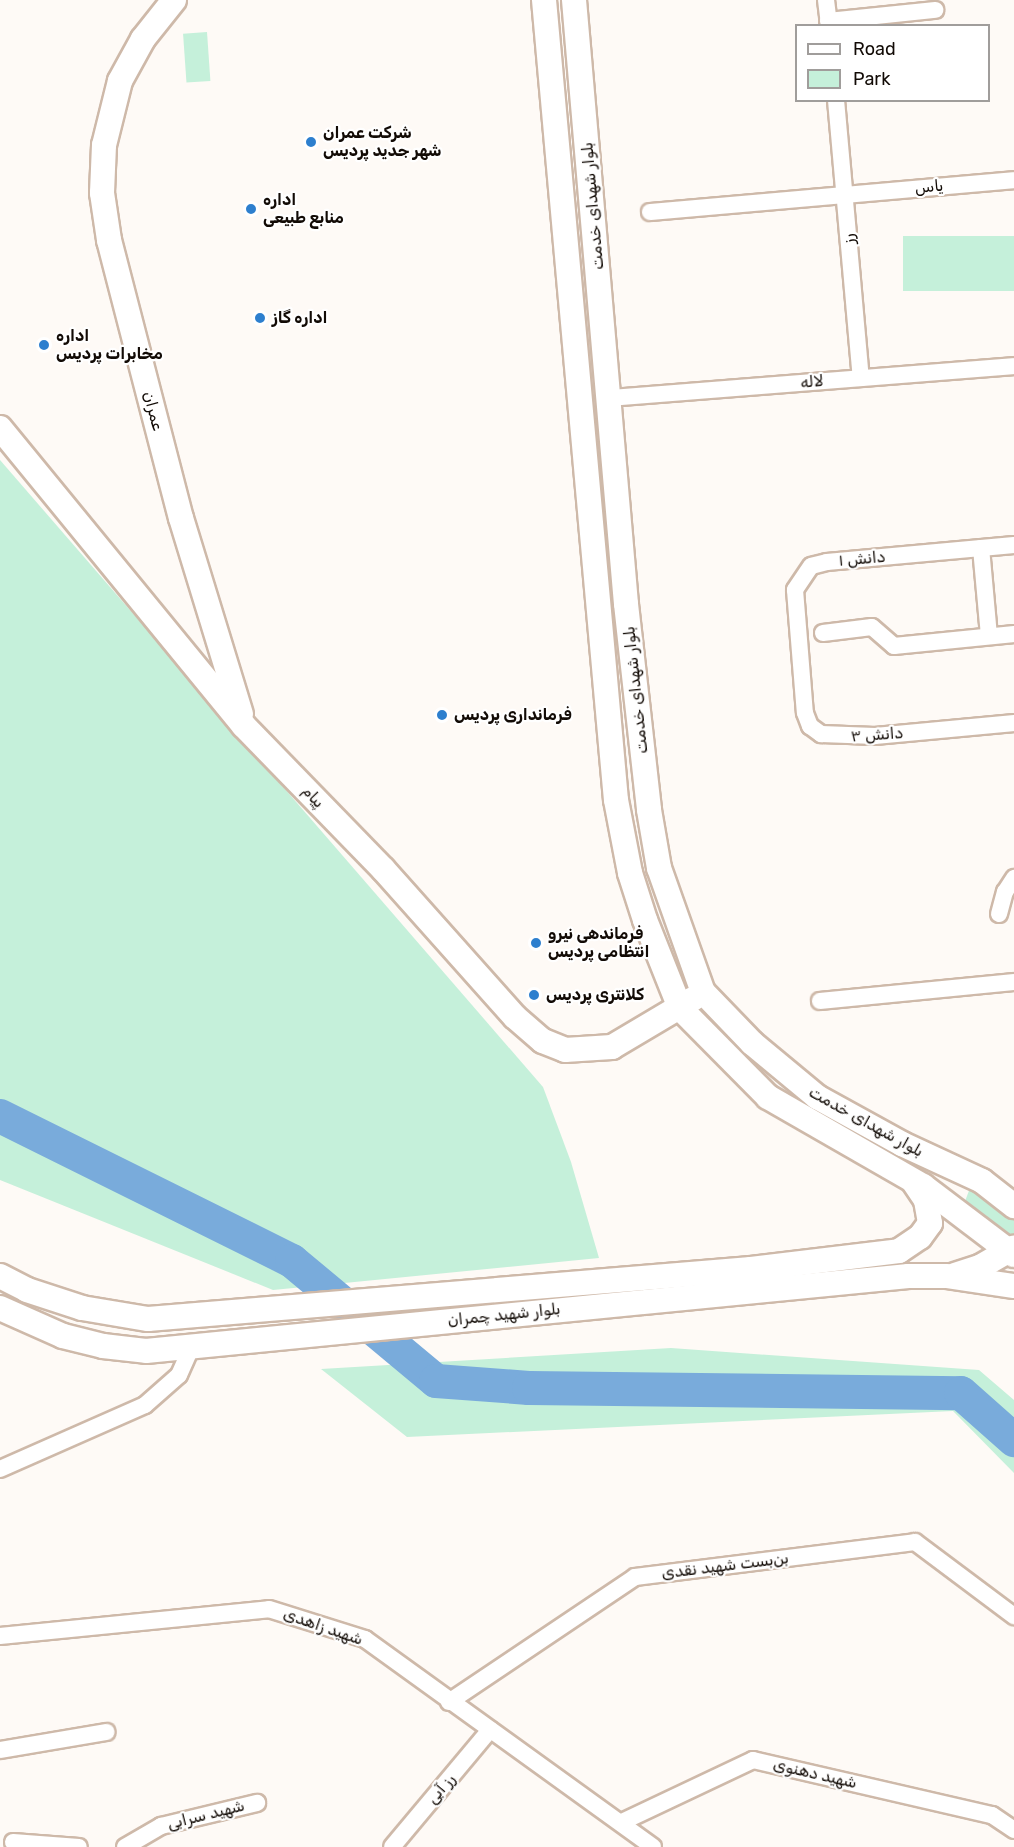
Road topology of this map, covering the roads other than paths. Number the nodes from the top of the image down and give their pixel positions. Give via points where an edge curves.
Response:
1 (174, 0) edge
2 (544, 0) edge
3 (574, 0) edge
4 (826, 0) edge
5 (935, 10) dead end
6 (828, 23) edge
7 (836, 102) edge
8 (1014, 180) edge
9 (844, 195) junction
10 (650, 212) dead end
11 (1014, 366) edge
12 (861, 378) junction
13 (610, 398) junction
14 (0, 428) edge
15 (1014, 545) edge
16 (981, 548) junction
17 (822, 633) dead end
18 (1014, 634) edge
19 (989, 636) junction
20 (800, 661) joint
21 (1014, 723) edge
22 (244, 726) junction
23 (1014, 878) edge
24 (999, 914) dead end
25 (1014, 982) edge
26 (703, 992) junction
27 (820, 1001) dead end
28 (680, 1008) junction
29 (944, 1163) junction
30 (918, 1183) junction
31 (964, 1197) junction
32 (1014, 1206) edge
33 (930, 1223) junction
34 (1012, 1251) edge
35 (0, 1276) edge
36 (946, 1276) junction
37 (1014, 1286) edge
38 (0, 1308) edge
39 (188, 1317) junction
40 (192, 1346) junction
41 (0, 1469) edge
42 (1014, 1616) edge
43 (0, 1636) edge
44 (449, 1702) junction
45 (490, 1730) junction
46 (106, 1732) dead end
47 (0, 1750) edge
48 (257, 1803) dead end
49 (622, 1822) junction
50 (1014, 1830) edge
51 (13, 1842) dead end
52 (79, 1847) edge
53 (125, 1847) edge
54 (392, 1847) edge
55 (653, 1847) edge

1 - 22 main road, عمران via 143,39 120,81 104,145 102,193 109,240 181,518
2 - 28 main road, بلوار شهدای خدمت via 616,800 630,873
3 - 13 main road, بلوار شهدای خدمت
4 - 6 street
5 - 6 street
7 - 9 street, رز
8 - 9 street, یاس
9 - 10 street, یاس
9 - 12 street, رز
11 - 12 street, لاله
12 - 13 street, لاله
13 - 26 main road, بلوار شهدای خدمت via 626,604 649,810 659,868
14 - 22 main road, پیام
15 - 16 street, دانش ۱
16 - 19 street
16 - 20 street, دانش ۱ via 811,566 795,590
17 - 19 street via 872,627 894,646
18 - 19 street
20 - 21 street, دانش ۳ via 805,713 810,726 820,734 875,736
22 - 28 main road, پیام via 383,870 512,1014 543,1041 565,1050 612,1047
23 - 24 street
25 - 27 street
26 - 28 main road, پیام
26 - 29 main road, بلوار شهدای خدمت via 788,1076 862,1124
28 - 30 main road, بلوار شهدای خدمت via 768,1097
29 - 30 main road via 952,1180 948,1187 934,1190
29 - 31 main road, بلوار شهدای خدمت
30 - 31 main road, بلوار شهدای خدمت
30 - 33 main road
31 - 32 main road, بلوار شهدای خدمت
31 - 33 main road, بلوار شهید چمران
31 - 34 main road
33 - 39 main road, بلوار شهید چمران via 921,1237 899,1251 751,1269
34 - 36 main road via 980,1267
35 - 39 main road, بلوار شهید چمران via 27,1290 116,1316
36 - 37 main road, بلوار شهید چمران
36 - 40 main road, بلوار شهید چمران via 897,1277
38 - 40 main road, بلوار شهید چمران via 63,1336 103,1346 146,1351
39 - 40 main road
40 - 41 street via 179,1375 144,1405
42 - 44 street, بن‌بست شهید نقدی via 915,1542 634,1577
43 - 44 street, شهید زاهدی via 269,1609 365,1639
44 - 45 street, شهید زاهدی
45 - 49 street, شهید زاهدی
45 - 54 street, رز آبی
46 - 47 street
48 - 53 street, شهید سرابی via 161,1826
49 - 50 street, شهید دهنوی via 753,1760 992,1815
49 - 55 street, شهید زاهدی
51 - 52 street

